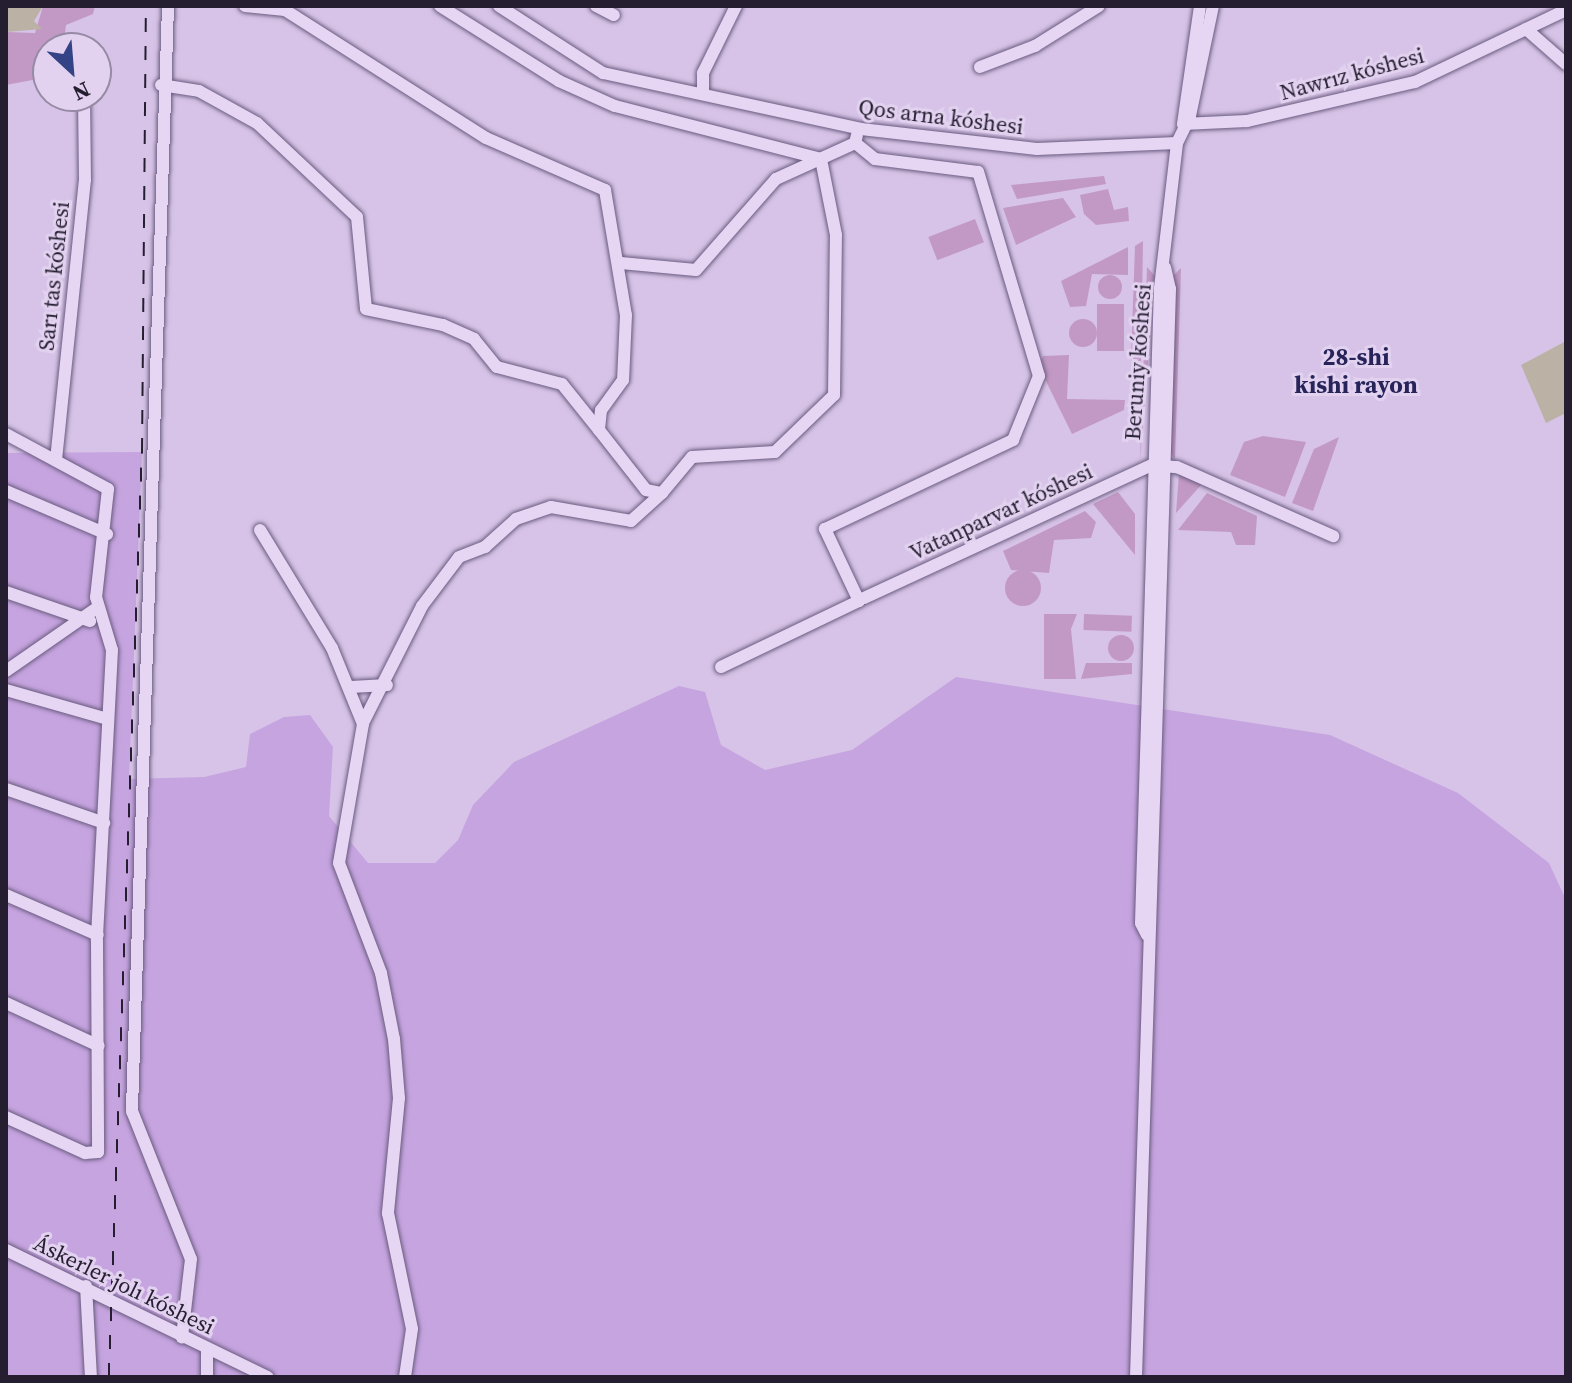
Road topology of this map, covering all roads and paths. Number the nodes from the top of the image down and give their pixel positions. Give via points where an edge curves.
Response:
1 (168, 6) edge
2 (245, 6) edge
3 (440, 6) edge
4 (499, 6) edge
5 (596, 6) edge
6 (736, 6) edge
7 (1099, 6) edge
8 (1200, 6) edge
9 (1213, 6) edge
10 (1566, 10) edge
11 (614, 15) dead end
12 (1526, 29) junction
13 (1566, 64) edge
14 (980, 67) dead end
15 (161, 85) junction
16 (703, 93) junction
17 (84, 112) edge
18 (1183, 124) junction
19 (861, 129) junction
20 (855, 143) junction
21 (1177, 143) junction
22 (821, 159) junction
23 (621, 263) junction
24 (599, 430) junction
25 (6, 434) edge
26 (56, 460) junction
27 (1157, 466) junction
28 (6, 491) edge
29 (662, 493) junction
30 (260, 530) dead end
31 (107, 534) junction
32 (1333, 536) dead end
33 (6, 592) edge
34 (862, 599) junction
35 (98, 607) junction
36 (85, 619) junction
37 (108, 628) junction
38 (721, 667) dead end
39 (6, 671) edge
40 (387, 685) junction
41 (351, 687) junction
42 (6, 690) edge
43 (104, 718) junction
44 (363, 724) junction
45 (6, 789) edge
46 (104, 823) junction
47 (6, 895) edge
48 (98, 935) junction
49 (6, 1003) edge
50 (99, 1046) junction
51 (6, 1117) edge
52 (6, 1250) edge
53 (86, 1286) junction
54 (182, 1337) junction
55 (207, 1348) junction
56 (91, 1377) edge
57 (207, 1377) edge
58 (268, 1377) edge
59 (405, 1377) edge
60 (1136, 1377) edge

1 - 15 street
2 - 23 street via 285,10 486,138 605,190
3 - 22 street via 559,81 615,106
4 - 16 street, Qos arna kóshesi via 603,73
5 - 11 street
6 - 16 street via 703,73
7 - 14 street via 1035,46
8 - 18 street
9 - 18 street
10 - 12 street, Nawrız kóshesi
12 - 13 street
12 - 18 street, Nawrız kóshesi via 1415,82 1247,121
15 - 24 street via 199,91 257,123 357,217 366,309 443,325 474,339 497,367 562,384
15 - 54 street via 132,1111 191,1259
16 - 19 street, Qos arna kóshesi
17 - 26 street, Sarı tas kóshesi via 85,180
18 - 21 street, Beruniy kóshesi
19 - 20 street
19 - 21 street, Qos arna kóshesi via 1037,149
20 - 22 street
20 - 34 street via 875,159 978,172 1039,376 1013,440 825,529
21 - 27 street, Beruniy kóshesi via 1165,268
22 - 23 street via 776,179 696,270
22 - 29 street via 836,235 834,395 775,452 692,457
23 - 24 street via 623,380 601,410
24 - 29 street via 635,482
25 - 26 street
26 - 31 street via 108,489
27 - 32 street
27 - 34 street, Vatanparvar kóshesi
27 - 60 street, Beruniy kóshesi
28 - 31 street
29 - 40 street via 631,521 551,507 516,519 485,547 459,557 422,606
30 - 41 street
31 - 35 street
33 - 36 street
34 - 38 street, Vatanparvar kóshesi
35 - 36 street
35 - 37 street
36 - 37 street
36 - 39 street
37 - 43 street
40 - 41 street
40 - 44 street
41 - 44 street
42 - 43 street
43 - 46 street
44 - 59 street via 339,863 381,973 394,1039 399,1098 388,1213 412,1329
45 - 46 street
46 - 48 street
47 - 48 street
48 - 50 street
49 - 50 street
50 - 51 street via 98,1152 85,1153
52 - 53 street, Áskerler jolı kóshesi
53 - 54 street, Áskerler jolı kóshesi via 112,1306
53 - 56 street
54 - 55 street, Áskerler jolı kóshesi
55 - 57 street
55 - 58 street, Áskerler jolı kóshesi

